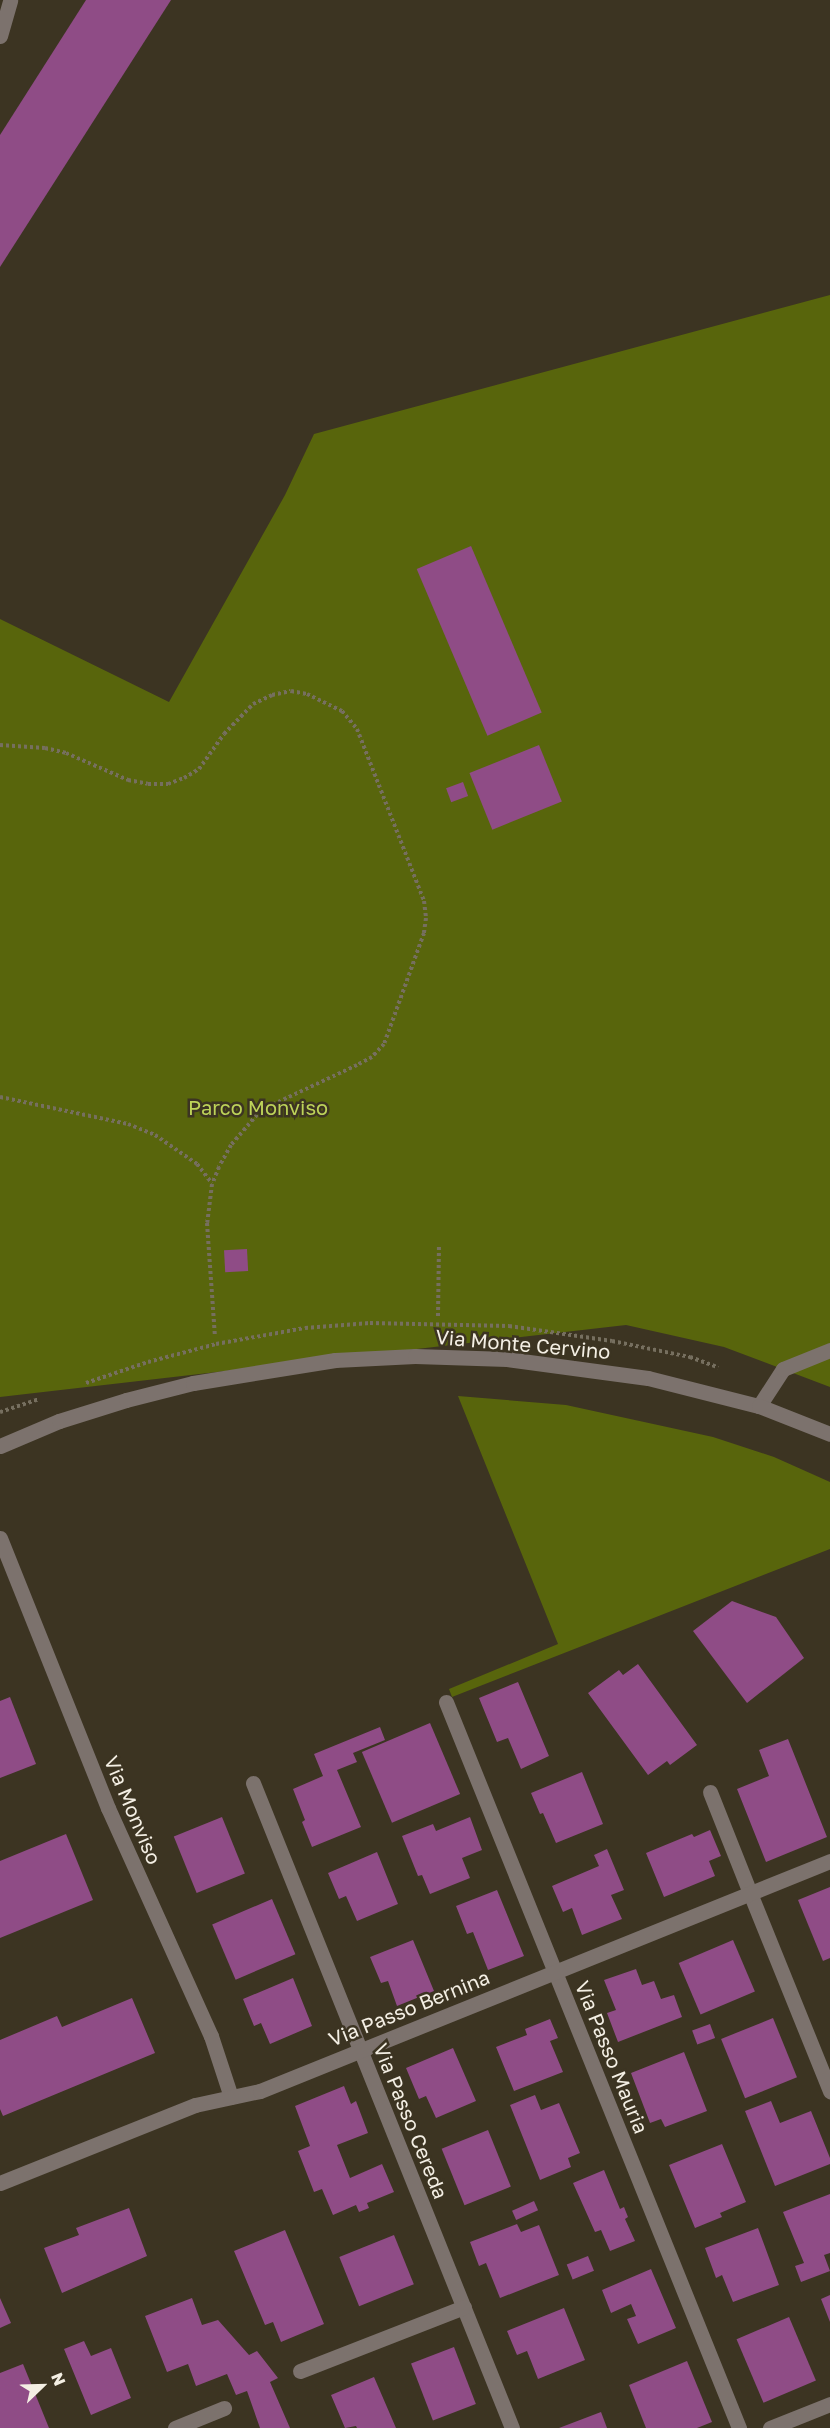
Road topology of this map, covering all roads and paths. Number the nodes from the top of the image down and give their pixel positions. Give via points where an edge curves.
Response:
1 (10, 0) edge
2 (0, 36) edge
3 (0, 745) edge
4 (0, 1097) edge
5 (212, 1184) junction
6 (439, 1246) dead end
7 (438, 1316) dead end
8 (215, 1337) dead end
9 (830, 1350) edge
10 (759, 1406) junction
11 (830, 1434) edge
12 (0, 1446) edge
13 (0, 1538) edge
14 (446, 1702) dead end
15 (253, 1783) dead end
16 (710, 1792) dead end
17 (830, 1861) edge
18 (750, 1893) junction
19 (555, 1972) junction
20 (359, 2050) junction
21 (830, 2091) edge
22 (231, 2097) junction
23 (0, 2183) edge
24 (464, 2307) junction
25 (300, 2372) dead end
26 (830, 2404) edge
27 (224, 2408) dead end
28 (175, 2428) edge
29 (512, 2428) edge
30 (739, 2428) edge
31 (770, 2428) edge

1 - 2 street
3 - 5 path via 45,748 128,780 168,784 199,769 238,718 253,704 272,695 291,691 326,701 342,711 357,729 424,901 424,933 384,1044 372,1057 261,1110 231,1145
4 - 5 path via 128,1124 155,1135 197,1164
5 - 8 path via 207,1223
6 - 7 path
9 - 10 street via 783,1369
10 - 11 street, Via Monte Cervino
10 - 12 street, Via Monte Cervino via 648,1378 564,1365 468,1356 335,1360 193,1383 126,1400 59,1421
13 - 22 street, Via Monviso via 108,1808 211,2036
14 - 19 street, Via Passo Mauria
15 - 20 street, Via Passo Cereda
16 - 18 street
17 - 18 street, Via Passo Bernina
18 - 19 street, Via Passo Bernina
18 - 21 street
19 - 20 street, Via Passo Bernina
19 - 30 street, Via Passo Mauria
20 - 22 street, Via Passo Bernina via 260,2091
20 - 24 street, Via Passo Cereda
22 - 23 street, Via Passo Bernina via 195,2105
24 - 25 street
24 - 29 street, Via Passo Cereda
26 - 31 street
27 - 28 street

